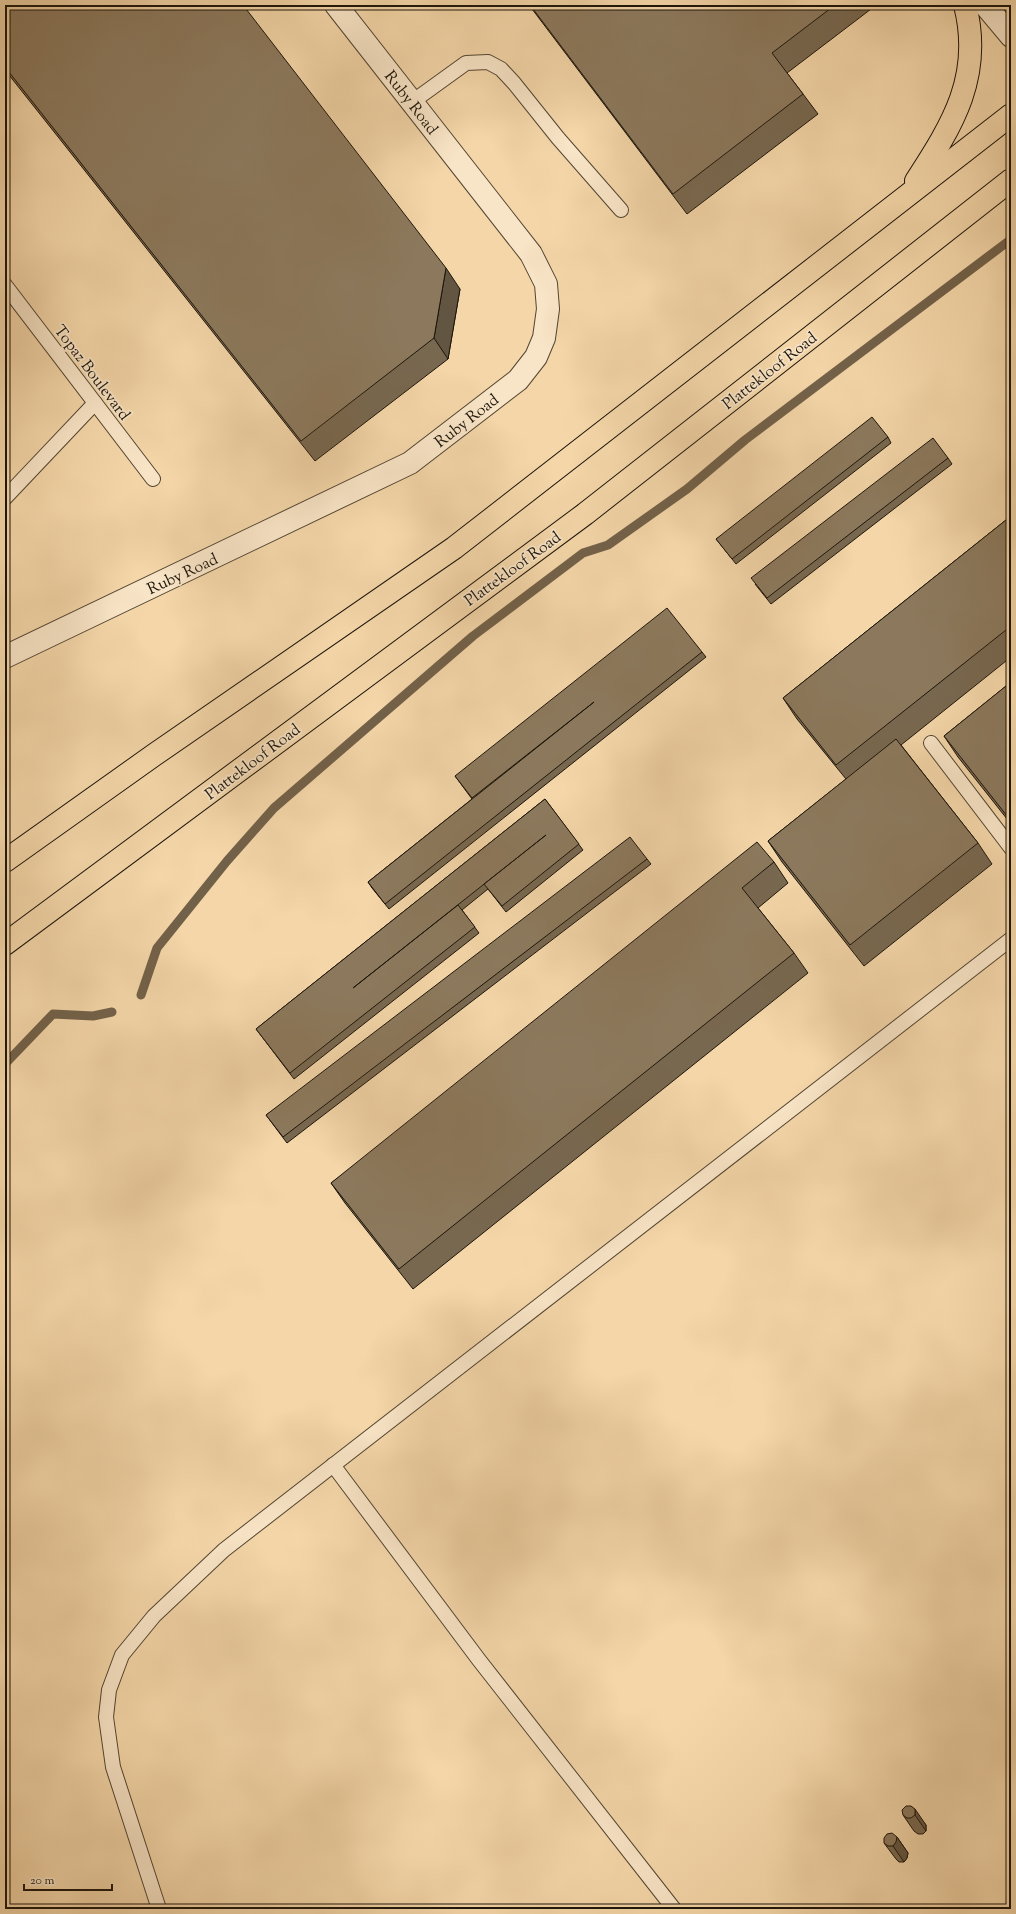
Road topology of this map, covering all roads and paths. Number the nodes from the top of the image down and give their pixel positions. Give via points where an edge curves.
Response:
1 (336, 5) edge
2 (966, 5) edge
3 (985, 5) edge
4 (1011, 36) edge
5 (412, 102) junction
6 (1011, 115) edge
7 (1009, 184) edge
8 (908, 194) junction
9 (621, 210) dead end
10 (5, 285) edge
11 (95, 403) junction
12 (153, 479) dead end
13 (5, 498) edge
14 (5, 657) edge
15 (931, 743) dead end
16 (1011, 848) edge
17 (5, 861) edge
18 (1011, 940) edge
19 (5, 944) edge
20 (333, 1465) junction
21 (159, 1909) edge
22 (674, 1909) edge

1 - 5 street, Ruby Road
2 - 8 main road via 972,44 964,92 948,129
3 - 4 street
5 - 9 lane via 466,62 488,62 501,69 514,83
5 - 14 street, Ruby Road via 531,254 546,284 548,309 544,338 536,357 518,380 399,470
6 - 8 main road
7 - 19 main road, Plattekloof Road via 585,514
8 - 17 main road via 454,548
10 - 11 lane, Topaz Boulevard
11 - 12 lane, Topaz Boulevard
11 - 13 lane
15 - 16 lane
18 - 20 lane
20 - 21 lane via 224,1550 154,1616 122,1655 109,1690 106,1717 112,1760
20 - 22 lane via 479,1660

